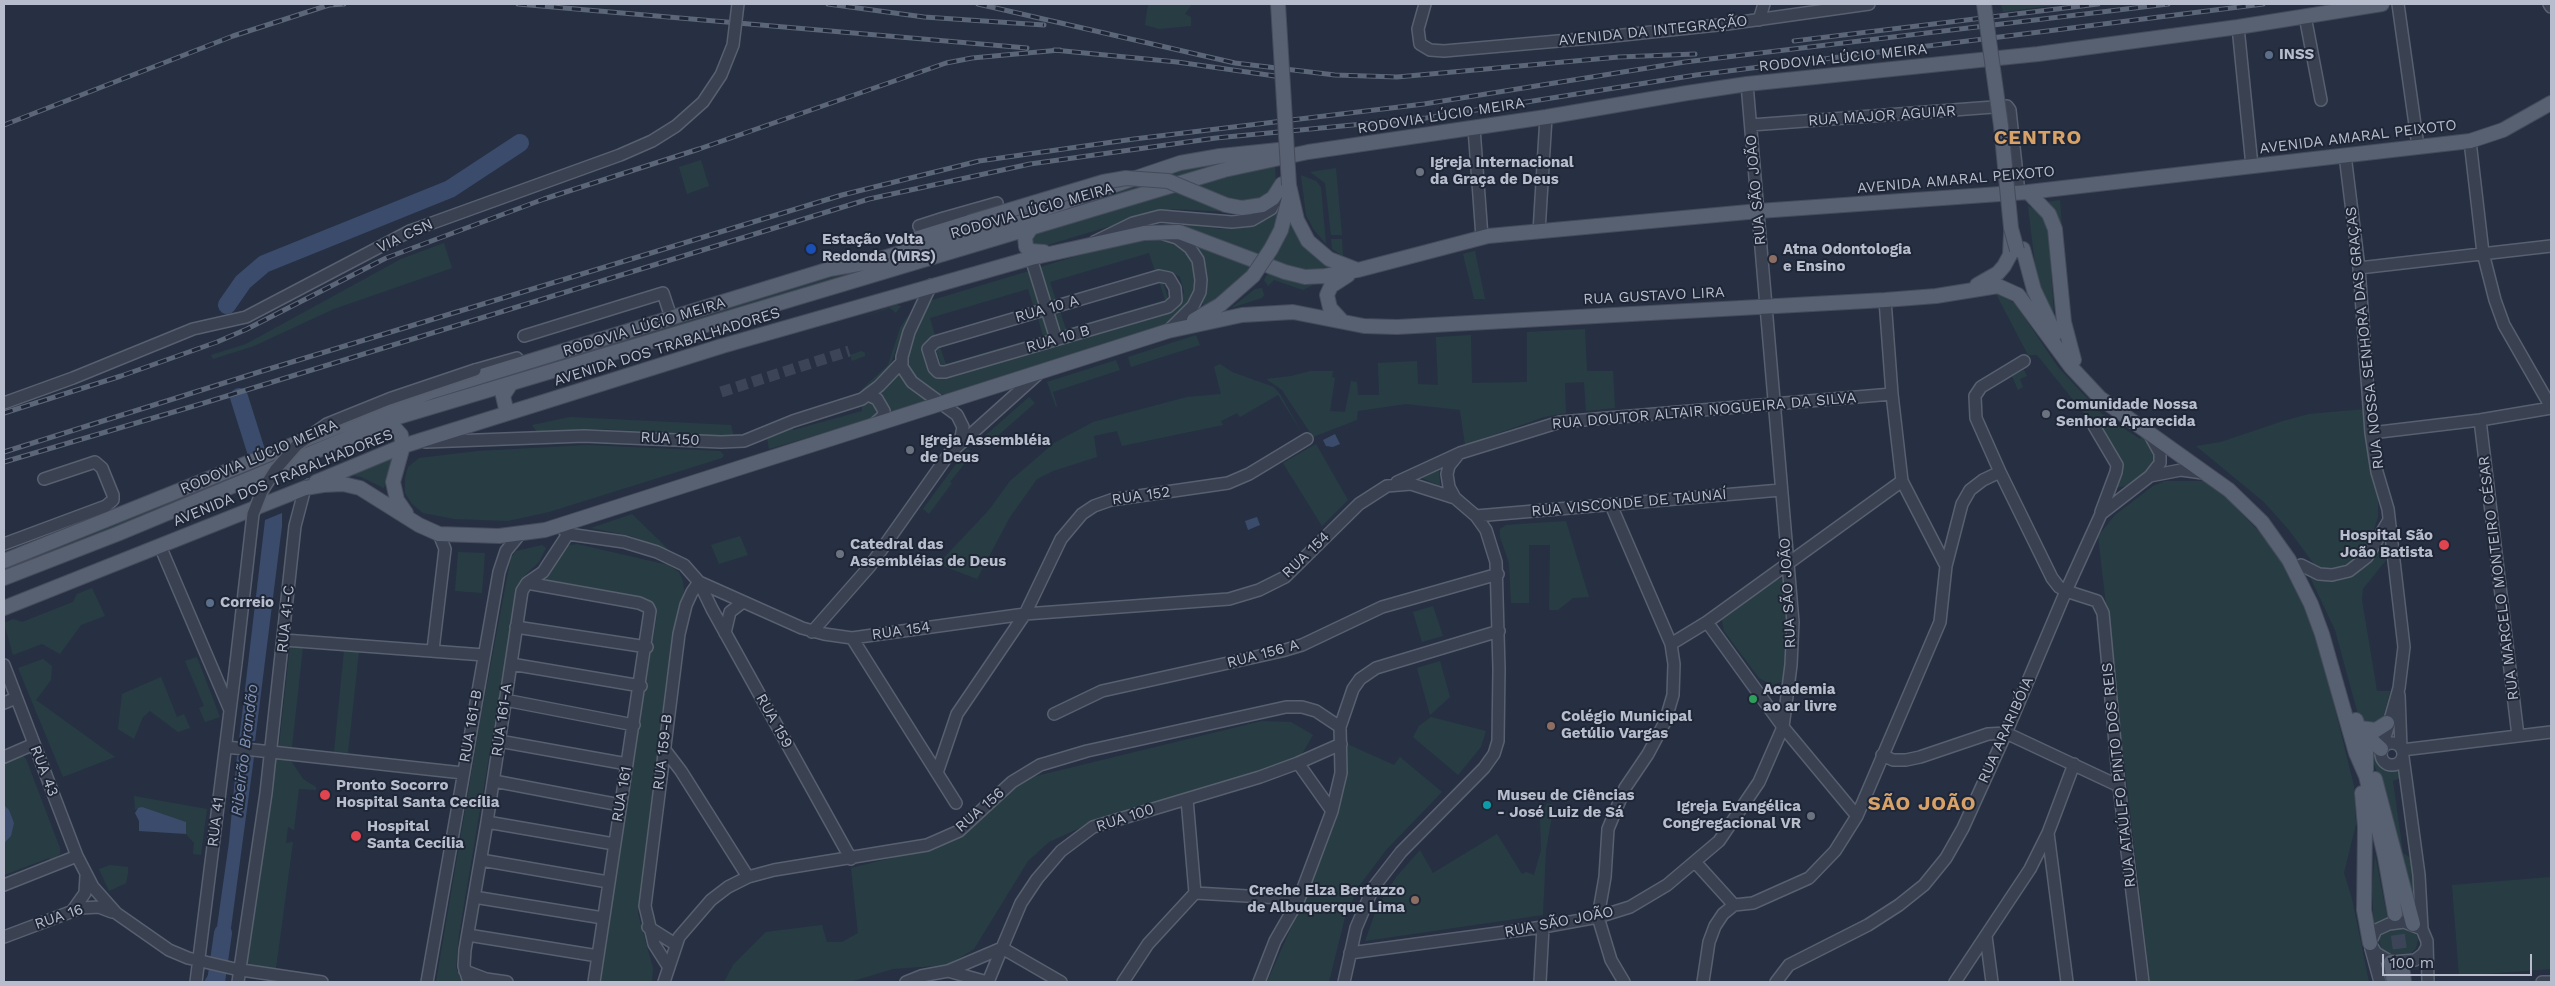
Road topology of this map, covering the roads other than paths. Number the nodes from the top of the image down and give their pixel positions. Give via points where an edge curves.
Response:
1 (738, 4) edge
2 (1270, 4) edge
3 (1278, 4) edge
4 (1425, 4) edge
5 (1764, 4) edge
6 (1869, 4) edge
7 (1984, 4) edge
8 (1993, 4) edge
9 (2382, 4) edge
10 (2398, 4) edge
11 (2549, 4) edge
12 (2551, 7) edge
13 (2305, 16) junction
14 (1759, 20) junction
15 (2238, 27) junction
16 (1747, 84) junction
17 (2321, 100) dead end
18 (2551, 103) edge
19 (1546, 117) junction
20 (1751, 126) junction
21 (1474, 128) junction
22 (2470, 140) junction
23 (2418, 146) junction
24 (1308, 152) junction
25 (2345, 155) junction
26 (2252, 166) junction
27 (1286, 185) junction
28 (2024, 192) junction
29 (997, 203) dead end
30 (1759, 211) junction
31 (946, 223) junction
32 (919, 226) dead end
33 (1031, 228) junction
34 (1153, 232) junction
35 (1539, 232) junction
36 (1482, 237) junction
37 (1092, 243) junction
38 (2551, 246) edge
39 (1062, 250) junction
40 (2017, 250) junction
41 (2483, 253) junction
42 (1030, 258) junction
43 (2359, 268) junction
44 (830, 269) junction
45 (1358, 270) junction
46 (931, 286) junction
47 (1175, 288) joint
48 (1967, 290) junction
49 (1884, 300) junction
50 (1765, 307) junction
51 (1046, 309) junction
52 (671, 317) junction
53 (1342, 321) junction
54 (1168, 331) junction
55 (524, 336) dead end
56 (1056, 339) junction
57 (2054, 345) junction
58 (575, 346) junction
59 (931, 360) joint
60 (2074, 360) junction
61 (2024, 361) dead end
62 (902, 362) junction
63 (1037, 375) junction
64 (510, 384) junction
65 (1892, 394) junction
66 (868, 395) junction
67 (4, 403) edge
68 (944, 405) junction
69 (1773, 406) junction
70 (2551, 408) edge
71 (507, 413) junction
72 (2480, 420) junction
73 (377, 425) junction
74 (2094, 426) dead end
75 (872, 427) junction
76 (2148, 432) junction
77 (2371, 433) junction
78 (1307, 439) dead end
79 (960, 442) junction
80 (409, 444) junction
81 (1460, 453) junction
82 (2000, 472) junction
83 (2210, 475) junction
84 (2150, 476) junction
85 (44, 479) dead end
86 (1902, 481) junction
87 (1393, 484) junction
88 (307, 487) junction
89 (1781, 490) junction
90 (1455, 498) junction
91 (1611, 504) junction
92 (2101, 514) junction
93 (1476, 516) junction
94 (2389, 520) junction
95 (413, 521) junction
96 (564, 530) junction
97 (438, 534) junction
98 (520, 534) junction
99 (4, 544) edge
100 (160, 546) junction
101 (4, 561) edge
102 (1788, 564) junction
103 (2301, 565) junction
104 (1946, 566) junction
105 (1498, 574) junction
106 (4, 578) edge
107 (699, 582) junction
108 (527, 583) junction
109 (2066, 591) junction
110 (743, 602) junction
111 (4, 608) edge
112 (1025, 614) junction
113 (1707, 622) junction
114 (516, 628) junction
115 (1499, 631) junction
116 (812, 632) junction
117 (725, 633) junction
118 (852, 638) junction
119 (284, 640) junction
120 (1671, 644) junction
121 (647, 647) junction
122 (432, 650) junction
123 (484, 655) junction
124 (511, 664) junction
125 (4, 665) edge
126 (641, 686) junction
127 (2399, 688) junction
128 (16, 698) junction
129 (505, 700) junction
130 (4, 703) edge
131 (230, 710) junction
132 (1054, 714) dead end
133 (2387, 723) junction
134 (634, 725) junction
135 (1340, 727) junction
136 (1783, 727) junction
137 (2359, 728) junction
138 (2551, 732) edge
139 (2006, 733) junction
140 (2518, 736) junction
141 (499, 741) junction
142 (34, 744) junction
143 (1341, 744) junction
144 (229, 748) junction
145 (2382, 748) junction
146 (665, 750) junction
147 (2360, 751) junction
148 (2402, 751) junction
149 (271, 752) junction
150 (1882, 755) junction
151 (4, 757) edge
152 (1298, 763) junction
153 (627, 764) junction
154 (2074, 764) junction
155 (463, 773) junction
156 (937, 773) junction
157 (494, 781) junction
158 (2119, 786) junction
159 (1187, 799) junction
160 (956, 803) dead end
161 (620, 805) junction
162 (1332, 811) junction
163 (1856, 816) junction
164 (487, 822) junction
165 (2048, 833) junction
166 (614, 844) junction
167 (77, 856) junction
168 (851, 859) junction
169 (481, 860) junction
170 (1696, 863) junction
171 (86, 876) junction
172 (748, 877) junction
173 (608, 882) junction
174 (4, 885) edge
175 (1195, 893) junction
176 (474, 897) junction
177 (1298, 899) junction
178 (1734, 905) junction
179 (72, 911) junction
180 (116, 913) junction
181 (2395, 914) tunnel mouth
182 (1598, 917) junction
183 (603, 918) junction
184 (2418, 926) junction
185 (648, 927) junction
186 (1543, 927) junction
187 (468, 935) junction
188 (1986, 936) junction
189 (4, 937) edge
190 (675, 944) junction
191 (2370, 946) junction
192 (2427, 947) junction
193 (1002, 948) junction
194 (1350, 953) junction
195 (598, 956) junction
196 (2389, 961) junction
197 (199, 962) junction
198 (668, 966) junction
199 (238, 970) junction
200 (465, 971) junction
201 (948, 971) junction
202 (2400, 979) edge
203 (196, 980) edge
204 (483, 980) edge
205 (301, 981) edge
206 (185, 982) edge
207 (238, 982) edge
208 (322, 982) edge
209 (427, 982) edge
210 (469, 982) edge
211 (507, 982) edge
212 (594, 982) edge
213 (664, 982) edge
214 (906, 982) edge
215 (987, 982) edge
216 (1062, 982) edge
217 (1123, 982) edge
218 (1258, 982) edge
219 (1344, 982) edge
220 (1540, 982) edge
221 (1624, 982) edge
222 (1703, 982) edge
223 (1776, 982) edge
224 (1955, 982) edge
225 (1992, 982) edge
226 (2067, 982) edge
227 (2143, 982) edge
228 (2381, 982) edge
229 (2428, 982) edge
230 (2542, 982) edge
231 (2551, 982) edge

1 - 67 street, VIA CSN, bridge via 733,45 721,75 702,102 676,126 652,141 410,231 246,318 193,328
2 - 27 main road
3 - 27 main road, bridge
4 - 14 street, AVENIDA DA INTEGRAÇÃO via 1418,40 1425,48 1436,50 1604,38
5 - 14 street
6 - 14 street, AVENIDA DA INTEGRAÇÃO
7 - 40 main road, bridge via 2011,228
8 - 40 main road
9 - 13 main road, RODOVIA LÚCIO MEIRA
10 - 23 street
11 - 12 street
13 - 15 main road, RODOVIA LÚCIO MEIRA
13 - 17 street
15 - 16 main road, RODOVIA LÚCIO MEIRA via 1986,60
15 - 26 street
16 - 19 main road, RODOVIA LÚCIO MEIRA
16 - 20 street, RUA SÃO JOÃO
18 - 22 main road, AVENIDA AMARAL PEIXOTO via 2503,130
19 - 21 main road, RODOVIA LÚCIO MEIRA
19 - 35 street
20 - 28 street, RUA MAJOR AGUIAR via 2007,106
20 - 30 street, RUA SÃO JOÃO
21 - 24 main road, RODOVIA LÚCIO MEIRA
21 - 36 street
22 - 23 main road, AVENIDA AMARAL PEIXOTO
22 - 41 street
23 - 25 main road, AVENIDA AMARAL PEIXOTO
24 - 33 main road, RODOVIA LÚCIO MEIRA via 1207,174
24 - 44 main road, RODOVIA LÚCIO MEIRA via 1267,151 1180,163 973,232 870,262
25 - 26 main road, AVENIDA AMARAL PEIXOTO
25 - 43 street, RUA NOSSA SENHORA DAS GRAÇAS
26 - 28 main road, AVENIDA AMARAL PEIXOTO
27 - 31 main road, bridge via 1262,205 1248,208 1226,205 1168,181 1126,178 970,222
27 - 37 street via 1274,205 1264,215 1252,220 1232,222 1160,216 1124,227
27 - 45 main road via 1296,220 1311,245 1329,259
27 - 54 main road, bridge via 1284,219 1271,249 1253,276 1214,309
28 - 30 main road, AVENIDA AMARAL PEIXOTO
28 - 60 main road via 2049,214 2055,229 2064,322
29 - 31 street
30 - 35 main road, AVENIDA AMARAL PEIXOTO
30 - 50 street, RUA SÃO JOÃO
31 - 32 street
31 - 44 main road
33 - 39 main road via 1024,240 1028,249 1038,252
33 - 64 main road, RODOVIA LÚCIO MEIRA
34 - 37 main road, AVENIDA DOS TRABALHADORES
34 - 45 main road, AVENIDA DOS TRABALHADORES via 1184,234 1299,276 1320,277
34 - 54 street via 1172,236 1186,244 1200,266 1199,297 1190,311
35 - 36 main road, AVENIDA AMARAL PEIXOTO
36 - 45 main road, AVENIDA AMARAL PEIXOTO
37 - 39 main road, AVENIDA DOS TRABALHADORES
38 - 41 street
39 - 42 main road, AVENIDA DOS TRABALHADORES
40 - 48 main road via 1998,273
40 - 57 main road via 2028,293
40 - 60 main road via 2041,307
41 - 43 street
41 - 70 street via 2504,325
42 - 46 main road, AVENIDA DOS TRABALHADORES
42 - 51 street
43 - 77 street, RUA NOSSA SENHORA DAS GRAÇAS
44 - 52 main road, RODOVIA LÚCIO MEIRA
45 - 53 main road via 1336,282 1328,292 1330,308
46 - 62 street via 909,332
46 - 71 main road, AVENIDA DOS TRABALHADORES
47 - 51 street, RUA 10 A via 1169,278 1159,276
47 - 56 street, RUA 10 B via 1177,298 1168,307
48 - 49 main road, RUA GUSTAVO LIRA
48 - 57 main road, RUA GUSTAVO LIRA via 1992,286 2014,292
49 - 50 main road, RUA GUSTAVO LIRA
49 - 65 street
50 - 53 main road, RUA GUSTAVO LIRA via 1388,327
50 - 69 street, RUA SÃO JOÃO
51 - 56 street
51 - 59 street, RUA 10 A via 935,342 928,349
52 - 55 street via 663,293
52 - 58 main road, RODOVIA LÚCIO MEIRA
53 - 54 main road, RUA GUSTAVO LIRA via 1294,312 1252,313
54 - 63 main road
56 - 59 street, RUA 10 B via 942,372 935,370
57 - 76 main road via 2108,405
58 - 101 main road, RODOVIA LÚCIO MEIRA via 399,403
58 - 131 street, RUA 41, bridge via 475,370 389,399 327,424 297,445 276,469 253,514
60 - 103 main road via 2114,402 2210,466 2250,499 2277,529
61 - 82 street via 1985,383 1975,396 1976,418
62 - 66 street, RUA 150
62 - 68 street via 912,382
63 - 68 main road
63 - 79 street via 977,431
64 - 71 main road via 503,396
64 - 73 main road, RODOVIA LÚCIO MEIRA
65 - 69 street, RUA DOUTOR ALTAIR NOGUEIRA DA SILVA
65 - 86 street
66 - 75 street via 877,399 884,411
66 - 80 street, RUA 150 via 739,441 584,436
68 - 75 main road
68 - 79 street via 961,421
69 - 81 street, RUA DOUTOR ALTAIR NOGUEIRA DA SILVA via 1570,420
69 - 89 street, RUA SÃO JOÃO
70 - 72 street
71 - 80 main road, AVENIDA DOS TRABALHADORES
72 - 77 street
72 - 140 street, RUA MARCELO MONTEIRO CÉSAR
73 - 80 main road via 397,429
73 - 106 main road, RODOVIA LÚCIO MEIRA, bridge
74 - 92 street, RUA ARARIBÓIA via 2116,465
75 - 96 main road via 729,470
76 - 83 main road
76 - 84 street via 2161,456
77 - 94 street, RUA NOSSA SENHORA DAS GRAÇAS
78 - 112 street, RUA 152 via 1228,483 1119,498 1094,506 1078,518 1061,539
79 - 116 street via 940,465 874,560
80 - 88 main road, AVENIDA DOS TRABALHADORES
80 - 95 main road via 394,472 393,489
81 - 87 street, RUA DOUTOR ALTAIR NOGUEIRA DA SILVA
81 - 90 street via 1451,462 1447,474
82 - 104 street via 1970,490 1962,504
82 - 109 street via 2052,578
83 - 84 street via 2181,470
83 - 147 main road via 2262,522 2296,573 2329,652
84 - 92 street, RUA ARARIBÓIA
85 - 99 street via 95,462 102,468 113,500 106,506
86 - 102 street
86 - 104 street
87 - 90 street via 1418,486
87 - 112 street, RUA 154 via 1359,504 1291,572 1259,590 1213,601
88 - 95 main road via 354,486 366,490
88 - 100 main road, AVENIDA DOS TRABALHADORES
88 - 119 street, RUA 41-C via 294,536
89 - 91 street, RUA VISCONDE DE TAUNAÍ
89 - 102 street, RUA SÃO JOÃO
90 - 93 street
91 - 93 street, RUA VISCONDE DE TAUNAÍ
91 - 120 street
92 - 109 street, RUA ARARIBÓIA
93 - 105 street via 1491,541
94 - 103 street via 2367,557 2349,572 2319,574
94 - 127 street, RUA NOSSA SENHORA DAS GRAÇAS via 2404,647
95 - 97 main road
96 - 98 main road
96 - 107 street, RUA 154 via 657,552 684,565
96 - 108 street via 543,572
97 - 98 main road
97 - 122 street via 445,549
98 - 123 street, RUA 161-B via 501,565
100 - 111 main road, AVENIDA DOS TRABALHADORES
100 - 131 street
102 - 113 street
102 - 136 street, RUA SÃO JOÃO via 1793,622
103 - 137 main road via 2327,620
104 - 150 street via 1940,622
105 - 115 street
105 - 132 street, RUA 156 A via 1382,607 1282,652 1102,691
107 - 110 street, RUA 154
107 - 117 street, RUA 159
107 - 146 street, RUA 159-B via 682,619 670,690
108 - 114 street, RUA 161-A via 522,591
108 - 121 street, RUA 161 via 648,607
109 - 139 street, RUA ARARIBÓIA
109 - 158 street, RUA ATAÚLFO PINTO DOS REIS via 2096,601 2103,613
110 - 116 street, RUA 154
110 - 117 street via 730,612
112 - 118 street, RUA 154
112 - 156 street, RUA 152 via 957,714
113 - 120 street
113 - 136 street
114 - 121 street
114 - 124 street, RUA 161-A
115 - 135 street via 1376,668 1352,689
115 - 194 street via 1499,733 1494,754 1379,879 1358,919
116 - 118 street, RUA 154
117 - 168 street, RUA 159
118 - 156 street
119 - 122 street
119 - 149 street, RUA 41-C
120 - 182 street via 1673,695 1665,722 1625,788 1608,829
121 - 126 street, RUA 161
122 - 123 street
123 - 155 street, RUA 161-B
124 - 126 street
124 - 129 street, RUA 161-A
125 - 128 street, RUA 43
126 - 134 street, RUA 161
127 - 133 street, RUA NOSSA SENHORA DAS GRAÇAS
127 - 148 street, RUA NOSSA SENHORA DAS GRAÇAS
128 - 130 street
128 - 142 street, RUA 43
129 - 134 street
129 - 141 street, RUA 161-A
131 - 144 street, RUA 41
133 - 137 main road via 2376,730
133 - 145 street, RUA NOSSA SENHORA DAS GRAÇAS
134 - 153 street, RUA 161
135 - 143 street
135 - 168 street, RUA 156 via 1316,711 1286,707 1087,750 1040,766 1012,782 959,831 927,845
136 - 163 street
136 - 170 street, RUA SÃO JOÃO via 1759,782 1735,821
137 - 145 main road
137 - 147 main road
138 - 140 street
139 - 150 street via 1988,734 1920,758 1893,760
139 - 154 street
139 - 223 street, RUA ARARIBÓIA via 1963,828 1946,858 1924,885 1899,906 1868,925 1789,965
140 - 148 street
141 - 153 street
141 - 157 street, RUA 161-A
142 - 151 street
142 - 167 street, RUA 43
143 - 152 street, RUA 100
143 - 162 street via 1340,773
144 - 149 street
144 - 197 street, RUA 41
145 - 148 street via 2393,743
145 - 148 street via 2382,760 2388,765 2399,763
146 - 172 street
146 - 185 street, RUA 159-B via 645,906
147 - 181 main road
147 - 184 main road via 2380,793
147 - 191 main road via 2365,816 2364,910
148 - 184 street, RUA NOSSA SENHORA DAS GRAÇAS via 2419,875
149 - 155 street
149 - 199 street, RUA 41-C
150 - 163 street
152 - 159 street, RUA 100
152 - 162 street
153 - 161 street, RUA 161
154 - 158 street
154 - 165 street
155 - 209 street, RUA 161-B
156 - 160 street
157 - 161 street
157 - 164 street, RUA 161-A
158 - 227 street, RUA ATAÚLFO PINTO DOS REIS
159 - 175 street
159 - 193 street, RUA 100 via 1093,827 1061,852 1021,903
161 - 166 street, RUA 161
162 - 177 street
163 - 178 street via 1835,851 1809,878 1753,904
164 - 166 street
164 - 169 street, RUA 161-A
165 - 188 street via 2030,869
165 - 226 street
166 - 173 street, RUA 161
167 - 171 street, RUA 43
167 - 174 street
168 - 172 street, RUA 156
169 - 173 street
169 - 176 street, RUA 161-A
170 - 178 street
170 - 182 street, RUA SÃO JOÃO via 1630,907
171 - 179 street via 85,893
171 - 180 street, RUA 43
172 - 190 street, RUA 156 via 712,900
173 - 183 street, RUA 161
175 - 177 street
175 - 217 street via 1148,944
176 - 183 street
176 - 187 street, RUA 161-A
177 - 218 street
178 - 222 street via 1715,926 1709,942
179 - 180 street, RUA 16 via 93,906
179 - 189 street, RUA 16
180 - 197 street, RUA 43 via 169,950
182 - 186 street, RUA SÃO JOÃO
182 - 221 street via 1611,960
183 - 195 street, RUA 161
184 - 191 street via 2400,922 2382,927 2372,935
184 - 192 street
185 - 190 street
185 - 198 street, RUA 159-B
186 - 194 street, RUA SÃO JOÃO
186 - 220 street
187 - 195 street
187 - 200 street, RUA 161-A
188 - 224 street
188 - 225 street
190 - 198 street, RUA 156
191 - 196 street
191 - 228 street
192 - 196 street via 2424,954 2414,960
192 - 229 street
193 - 201 street
193 - 215 street, RUA 100
193 - 216 street
194 - 219 street
195 - 212 street, RUA 161
196 - 202 main road
196 - 228 street
197 - 199 street
197 - 203 street, RUA 41
198 - 213 street, RUA 156
199 - 205 street
199 - 207 street, RUA 41-C
200 - 204 street
200 - 210 street, RUA 161-A
201 - 214 street
201 - 215 street
203 - 206 street
204 - 211 street
205 - 208 street
230 - 231 street

